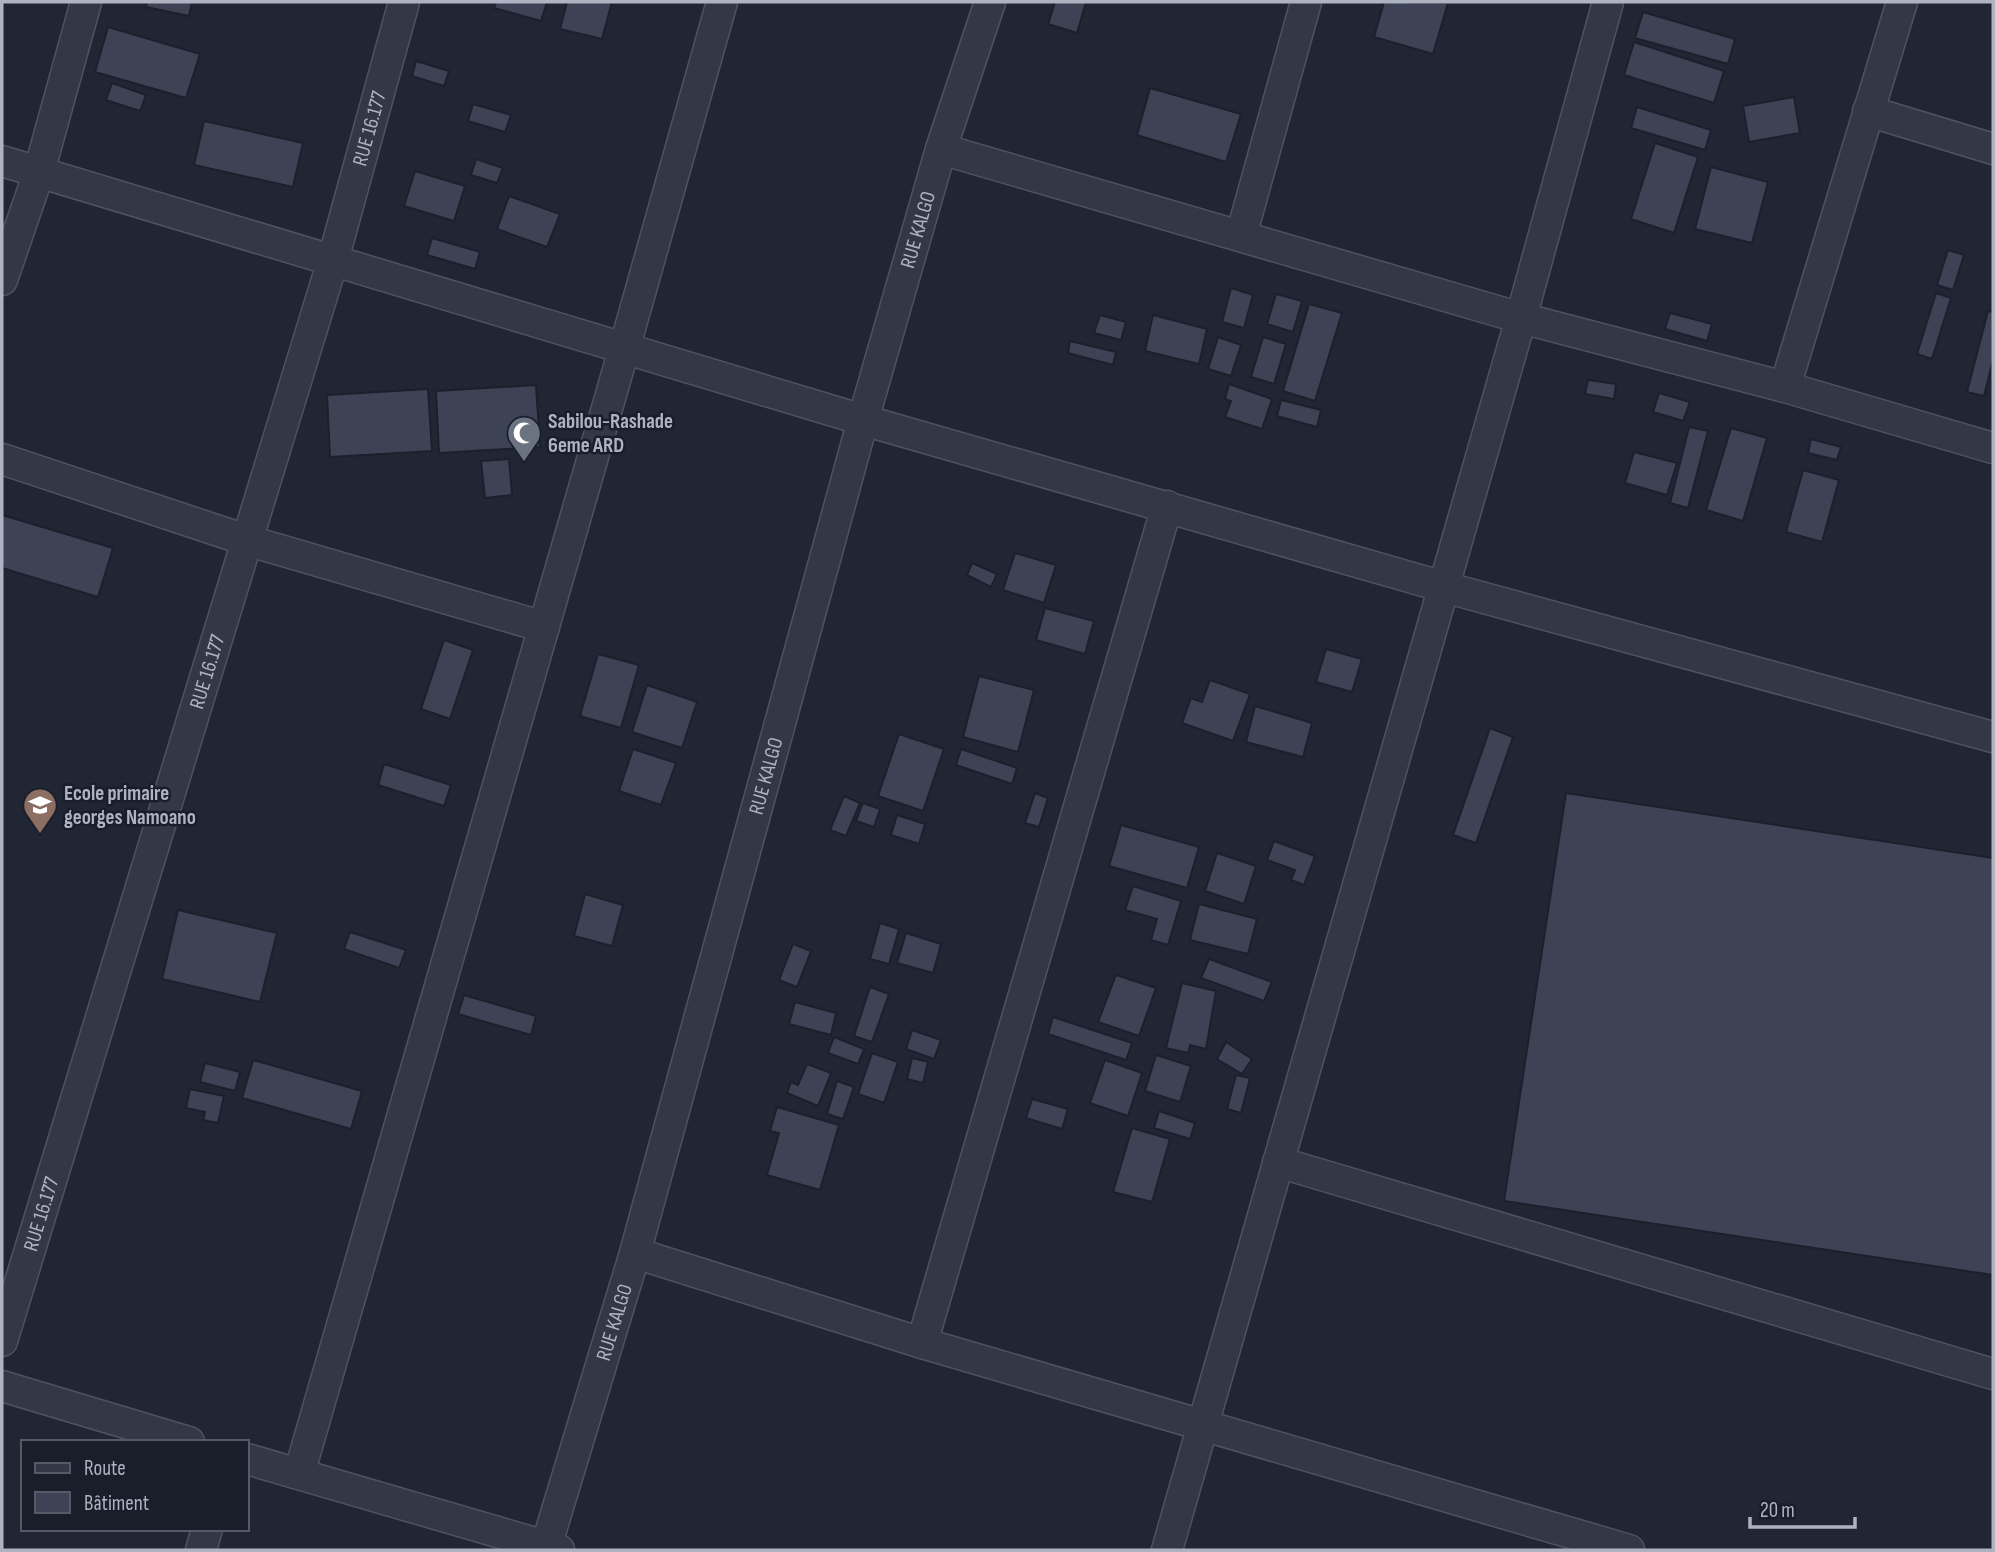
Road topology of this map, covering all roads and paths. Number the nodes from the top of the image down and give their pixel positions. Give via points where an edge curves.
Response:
1 (86, 2) edge
2 (404, 2) edge
3 (722, 2) edge
4 (990, 2) edge
5 (1306, 2) edge
6 (1608, 2) edge
7 (1902, 2) edge
8 (1868, 111) junction
9 (941, 149) junction
10 (1993, 149) edge
11 (2, 161) edge
12 (39, 172) junction
13 (1241, 236) junction
14 (332, 260) junction
15 (2, 280) edge
16 (1521, 318) junction
17 (625, 346) junction
18 (1785, 387) junction
19 (863, 420) junction
20 (1993, 448) edge
21 (2, 459) edge
22 (1167, 506) junction
23 (246, 540) junction
24 (1444, 587) junction
25 (544, 627) junction
26 (1993, 737) edge
27 (1278, 1162) junction
28 (635, 1253) junction
29 (2, 1341) edge
30 (922, 1343) junction
31 (1993, 1374) edge
32 (2, 1386) edge
33 (1203, 1425) junction
34 (182, 1440) edge
35 (248, 1459) edge
36 (299, 1474) junction
37 (206, 1531) edge
38 (550, 1549) edge
39 (201, 1550) edge
40 (1167, 1550) edge
41 (1629, 1550) edge

1 - 12 street
2 - 14 street, RUE 16.177
3 - 17 street
4 - 9 street, RUE KALGO
5 - 13 street
6 - 16 street
7 - 8 street
8 - 10 street
8 - 18 street
9 - 13 street
9 - 19 street, RUE KALGO
11 - 12 street
12 - 14 street
12 - 15 street
13 - 16 street
14 - 17 street
14 - 23 street, RUE 16.177
16 - 18 street
16 - 24 street
17 - 19 street
17 - 25 street
18 - 20 street
19 - 22 street
19 - 28 street, RUE KALGO
21 - 23 street
22 - 24 street
22 - 30 street
23 - 25 street
23 - 29 street, RUE 16.177
24 - 26 street
24 - 27 street
25 - 36 street
27 - 31 street
27 - 33 street
28 - 30 street
28 - 38 street, RUE KALGO
30 - 33 street
32 - 34 street
33 - 40 street
33 - 41 street
35 - 36 street
36 - 38 street
37 - 39 street

